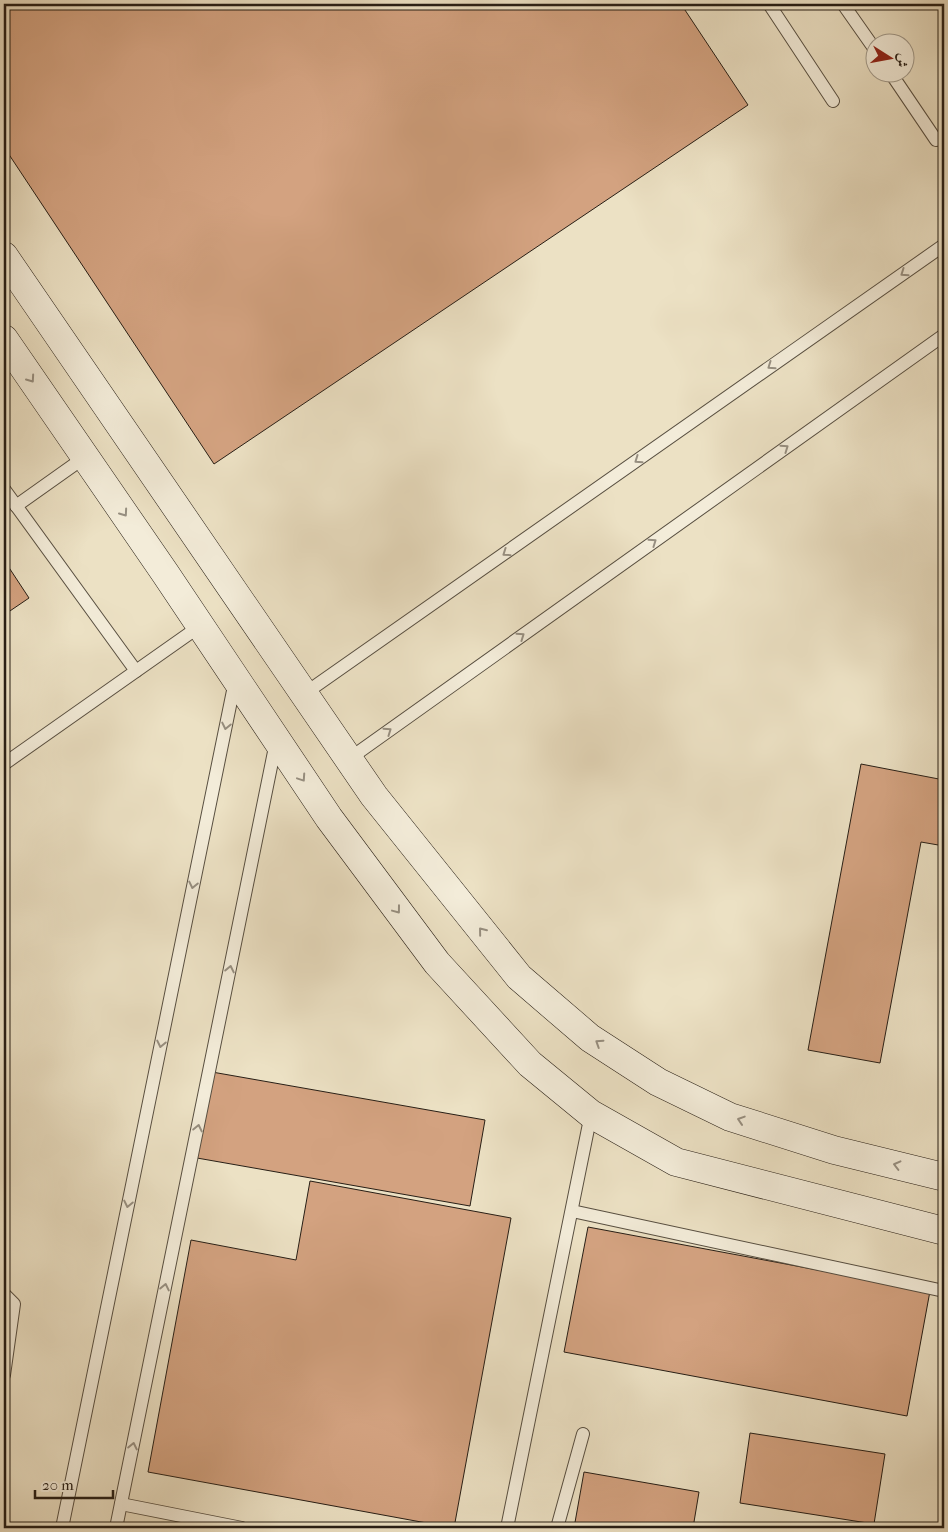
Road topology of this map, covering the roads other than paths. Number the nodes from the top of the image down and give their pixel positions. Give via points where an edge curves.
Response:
1 (769, 4) edge
2 (843, 4) edge
3 (866, 37) edge
4 (897, 82) edge
5 (833, 101) dead end
6 (936, 140) dead end
7 (944, 245) edge
8 (4, 256) edge
9 (944, 335) edge
10 (4, 339) edge
11 (85, 457) junction
12 (4, 489) edge
13 (16, 506) junction
14 (200, 626) junction
15 (136, 671) junction
16 (235, 678) junction
17 (304, 694) junction
18 (277, 740) junction
19 (348, 759) junction
20 (4, 764) edge
21 (591, 1114) junction
22 (944, 1177) edge
23 (572, 1211) junction
24 (944, 1231) edge
25 (944, 1291) edge
26 (4, 1294) edge
27 (4, 1375) edge
28 (583, 1434) dead end
29 (121, 1504) junction
30 (62, 1528) edge
31 (116, 1528) edge
32 (242, 1528) edge
33 (507, 1528) edge
34 (557, 1528) edge

1 - 5 lane
2 - 3 lane
4 - 6 lane
7 -> 17 lane
8 - 17 street
19 -> 9 lane
10 -> 11 street
11 - 13 lane
11 -> 14 street
12 - 13 lane
13 - 15 lane
14 - 15 lane
14 - 16 street
15 - 20 lane
16 - 18 street
16 -> 30 lane
17 - 19 street
18 -> 21 street via 329,818 437,963 530,1064
29 -> 18 lane
22 -> 19 street via 834,1150 730,1117 658,1082 590,1038 520,977 374,796
21 - 23 lane
21 - 24 street via 676,1162
23 - 25 lane
23 - 33 lane
26 - 27 lane via 14,1304
28 - 34 lane
29 - 31 lane
29 - 32 lane

